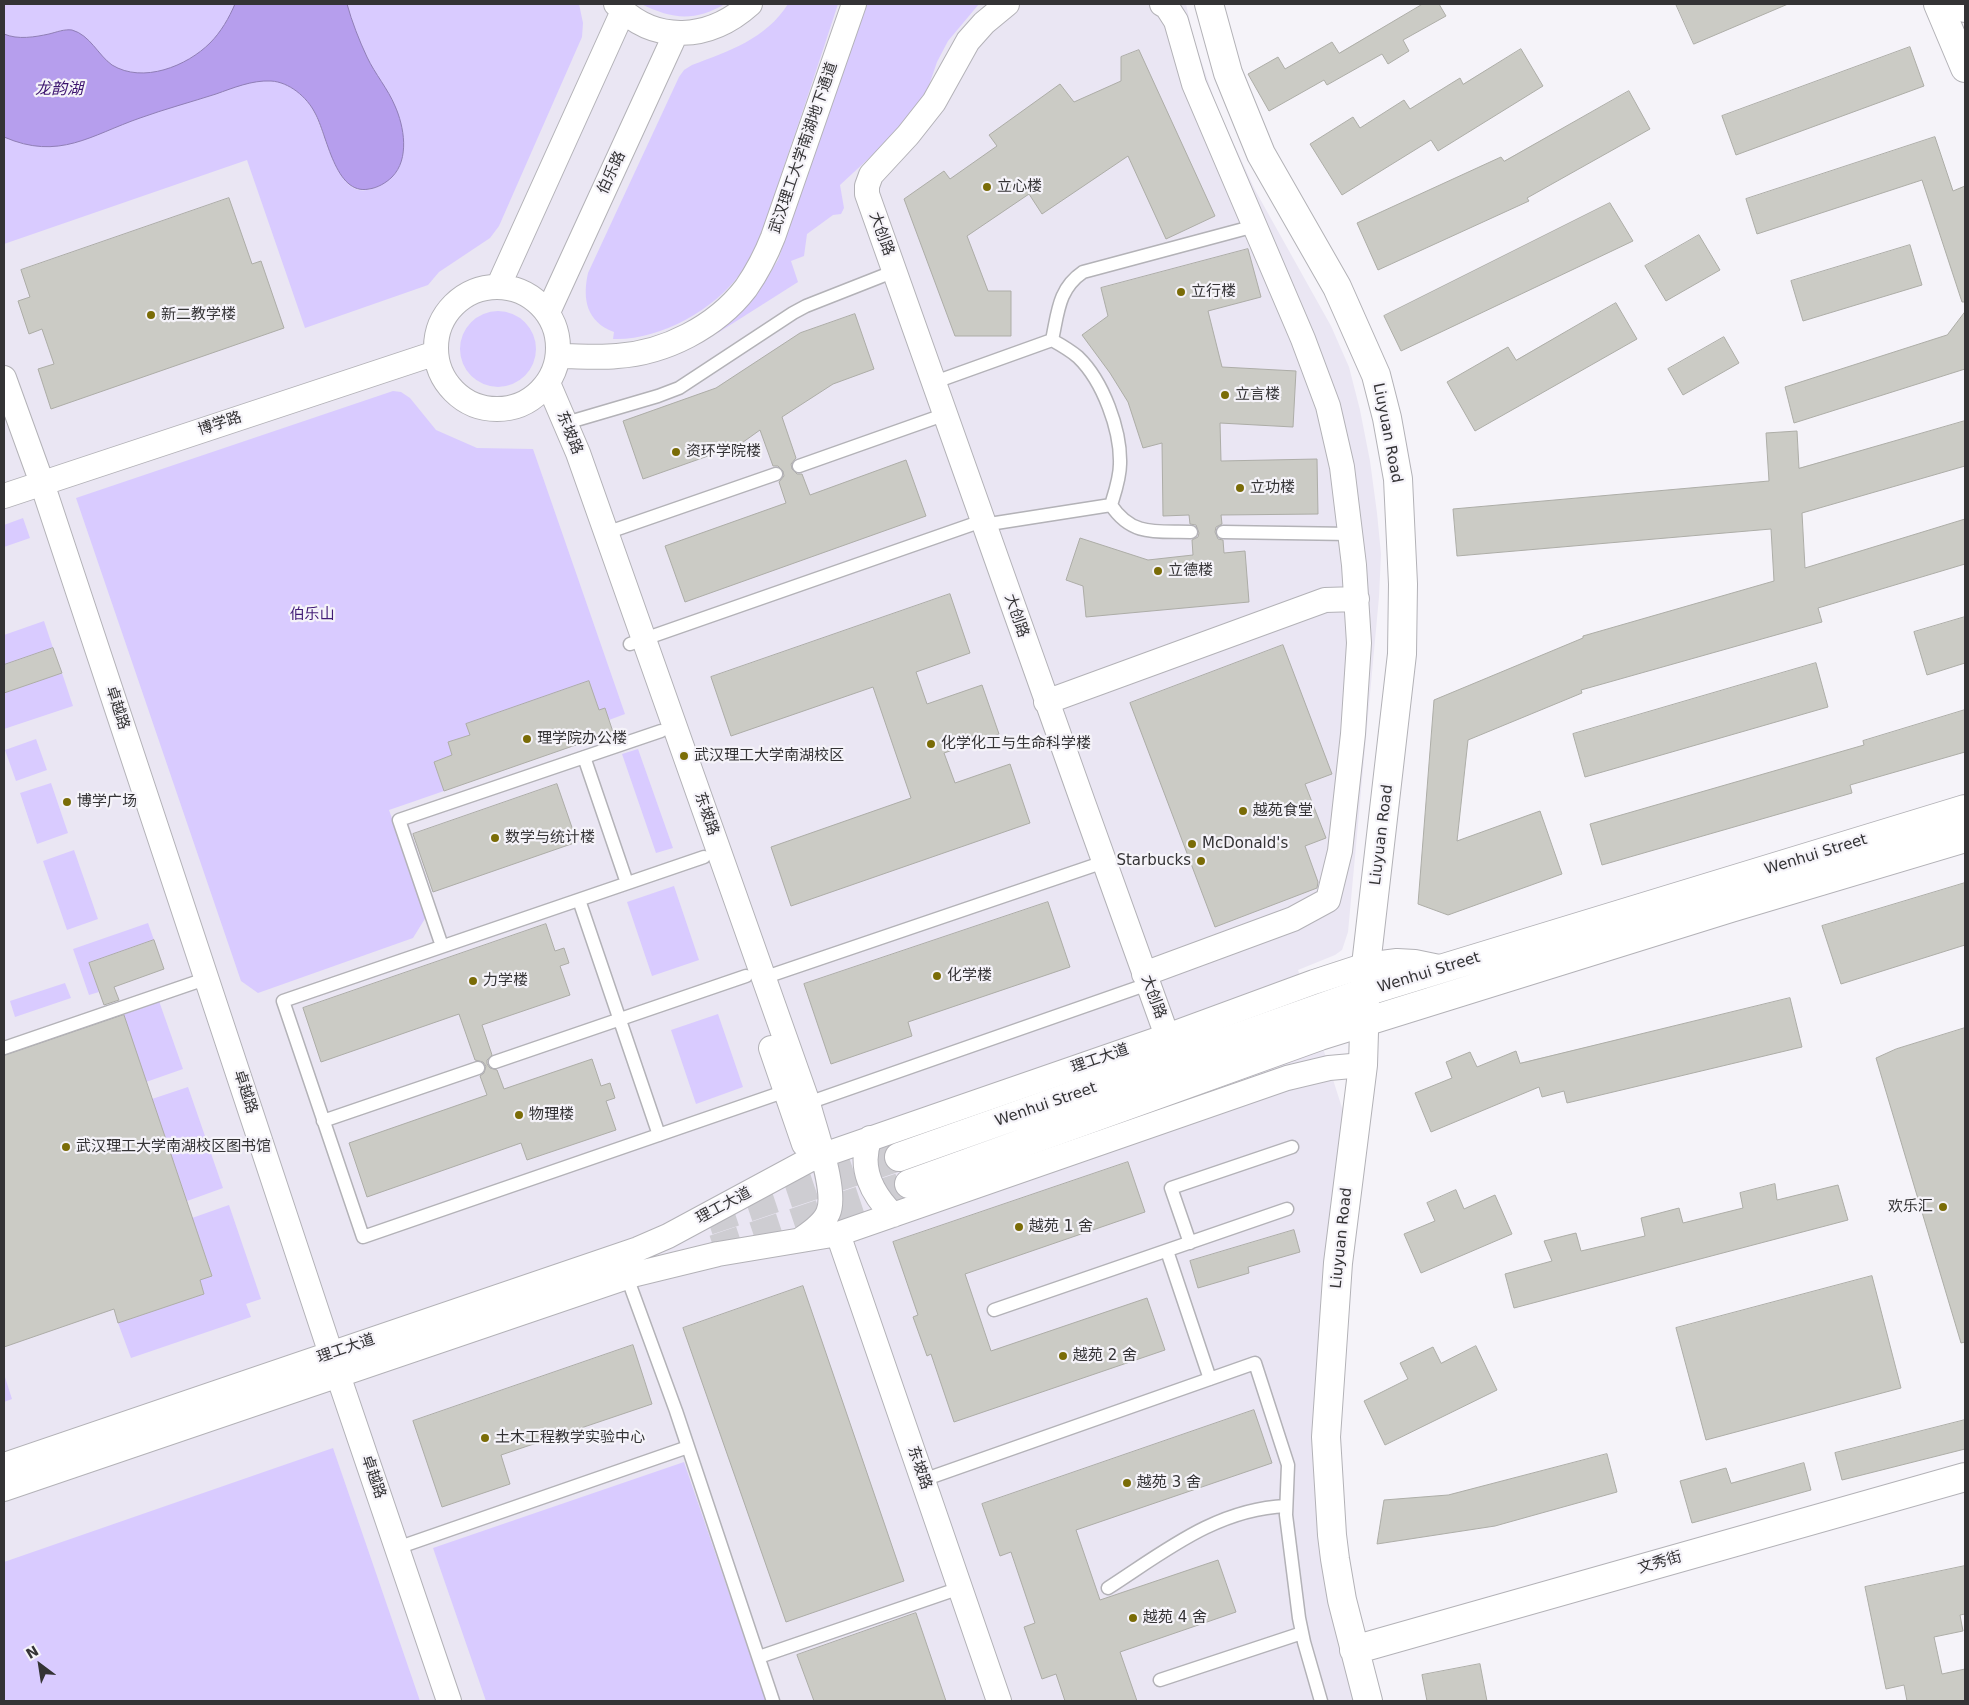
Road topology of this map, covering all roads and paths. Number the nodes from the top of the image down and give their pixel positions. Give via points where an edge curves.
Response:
1 (750, 4) edge
2 (854, 4) edge
3 (1007, 4) edge
4 (1162, 4) edge
5 (1209, 4) edge
6 (1938, 4) edge
7 (1963, 4) edge
8 (619, 7) edge
9 (1965, 8) edge
10 (676, 33) junction
11 (1965, 68) edge
12 (1255, 226) junction
13 (895, 271) junction
14 (498, 287) junction
15 (548, 312) junction
16 (1052, 340) junction
17 (436, 353) junction
18 (559, 356) junction
19 (4, 378) edge
20 (935, 382) junction
21 (543, 389) junction
22 (946, 414) junction
23 (566, 423) junction
24 (799, 466) dead end
25 (776, 474) dead end
26 (42, 483) junction
27 (4, 496) edge
28 (1111, 505) junction
29 (983, 523) junction
30 (1191, 532) dead end
31 (1223, 532) dead end
32 (606, 533) junction
33 (1350, 534) junction
34 (1357, 599) junction
35 (637, 641) junction
36 (1046, 702) junction
37 (661, 731) junction
38 (584, 757) junction
39 (1965, 809) edge
40 (1965, 838) edge
41 (704, 857) junction
42 (1104, 862) junction
43 (627, 883) junction
44 (579, 900) junction
45 (442, 946) junction
46 (755, 977) junction
47 (208, 978) junction
48 (1366, 978) junction
49 (1146, 979) junction
50 (620, 1019) junction
51 (1364, 1022) junction
52 (1167, 1036) junction
53 (4, 1048) edge
54 (494, 1062) dead end
55 (1363, 1065) junction
56 (478, 1068) dead end
57 (786, 1091) junction
58 (808, 1103) junction
59 (323, 1121) junction
60 (659, 1135) junction
61 (870, 1138) junction
62 (1292, 1147) dead end
63 (816, 1157) junction
64 (899, 1157) tunnel mouth
65 (909, 1184) tunnel mouth
66 (1287, 1209) dead end
67 (893, 1215) junction
68 (838, 1234) junction
69 (800, 1240) junction
70 (1190, 1242) junction
71 (1167, 1251) junction
72 (627, 1277) junction
73 (994, 1310) dead end
74 (334, 1364) junction
75 (1210, 1379) junction
76 (688, 1447) junction
77 (4, 1465) edge
78 (1965, 1477) edge
79 (923, 1480) junction
80 (4, 1489) edge
81 (1286, 1506) junction
82 (397, 1548) junction
83 (960, 1588) junction
84 (1108, 1588) dead end
85 (1302, 1632) junction
86 (1354, 1650) junction
87 (758, 1657) junction
88 (1160, 1680) dead end
89 (449, 1701) edge
90 (773, 1701) edge
91 (999, 1701) edge
92 (1321, 1701) edge
93 (1368, 1701) edge

1 - 10 street via 718,26
2 - 18 street, 武汉理工大学南湖地下通道 via 773,237 746,288 716,318 666,345 618,356
3 - 13 street, 大创路 via 968,41 934,102 868,181 867,194
4 - 12 street via 1176,21 1194,84
5 - 48 street, Liuyuan Road via 1228,73 1261,154 1337,287 1376,375 1398,479 1403,584 1402,654
6 - 11 street
7 - 9 street
8 - 10 street via 639,22
8 - 14 street
10 - 15 street, 伯乐路
12 - 16 lane via 1084,272 1069,283 1062,294
12 - 33 street via 1294,315 1328,406 1342,467
13 - 20 street, 大创路
13 - 23 lane via 806,306 680,388
14 - 15 street via 521,291
14 - 17 street via 474,292 453,306 439,328
15 - 18 street via 557,333
16 - 20 lane
16 - 28 lane via 1079,359 1110,410 1120,464
17 - 21 street via 446,382 468,403 505,410 517,407
17 - 26 street, 博学路
18 - 21 street via 555,370
19 - 26 street, 卓越路
20 - 22 street, 大创路
21 - 23 street, 东坡路
21 - 35 street, 东坡路 via 566,459
22 - 24 lane
22 - 29 street, 大创路
23 - 32 street, 东坡路
25 - 32 lane
26 - 27 street, 博学路
26 - 47 street, 卓越路
28 - 29 lane
28 - 30 lane via 1122,521 1135,528
29 - 35 lane
29 - 36 street, 大创路
31 - 33 lane
32 - 35 street, 东坡路
33 - 34 street
34 - 36 street via 1325,600
34 - 49 street via 1359,643 1353,734 1340,851 1328,900 1293,919
35 - 37 street, 东坡路
35 - 46 street, 东坡路
36 - 42 street, 大创路
37 - 38 lane
37 - 41 street, 东坡路
38 - 43 lane
38 - 45 lane via 400,820
39 - 48 street, Wenhui Street via 1444,968
40 - 51 street, Wenhui Street
41 - 43 lane
41 - 46 street, 东坡路
42 - 46 lane
42 - 49 street, 大创路
43 - 44 lane
44 - 45 lane
44 - 50 lane
45 - 59 lane via 283,1001
46 - 50 lane
46 - 57 street, 东坡路
46 - 58 street, 东坡路
47 - 53 lane
47 - 74 street, 卓越路
48 - 51 street, Liuyuan Road
48 - 52 street, 理工大道
48 - 64 street, Wenhui Street
49 - 52 street, 大创路
49 - 58 lane
50 - 54 lane
50 - 60 lane
51 - 55 street, Liuyuan Road
51 - 65 street, Wenhui Street
52 - 61 street, 理工大道
55 - 67 street, 理工大道 via 1329,1068 1287,1078
55 - 86 street, Liuyuan Road via 1338,1262 1326,1437 1332,1535
56 - 59 lane
57 - 60 lane
57 - 63 street, 东坡路
58 - 63 street, 东坡路
59 - 60 lane via 363,1236
61 - 63 street, 理工大道
61 - 67 street via 865,1161 869,1180 878,1198
62 - 70 lane via 1172,1188
63 - 69 street, 东坡路 via 830,1191 830,1209 821,1223
63 - 74 street, 理工大道 via 638,1249
66 - 70 lane
67 - 68 street, 理工大道
68 - 69 street, 理工大道
68 - 79 street, 东坡路
69 - 72 street, 理工大道 via 718,1254
70 - 71 lane
71 - 73 lane
71 - 75 lane
72 - 74 street, 理工大道
72 - 76 lane
74 - 77 street, 理工大道
74 - 80 street, 理工大道
74 - 82 street, 卓越路
75 - 79 lane
75 - 81 lane via 1255,1363 1288,1465
76 - 82 lane
76 - 87 lane
78 - 86 street, 文秀街
79 - 83 street, 东坡路
81 - 84 lane via 1263,1507 1204,1527
81 - 85 lane
82 - 89 street, 卓越路
83 - 87 lane
83 - 91 street, 东坡路
85 - 88 lane
85 - 92 lane
86 - 93 street, Liuyuan Road
87 - 90 lane

